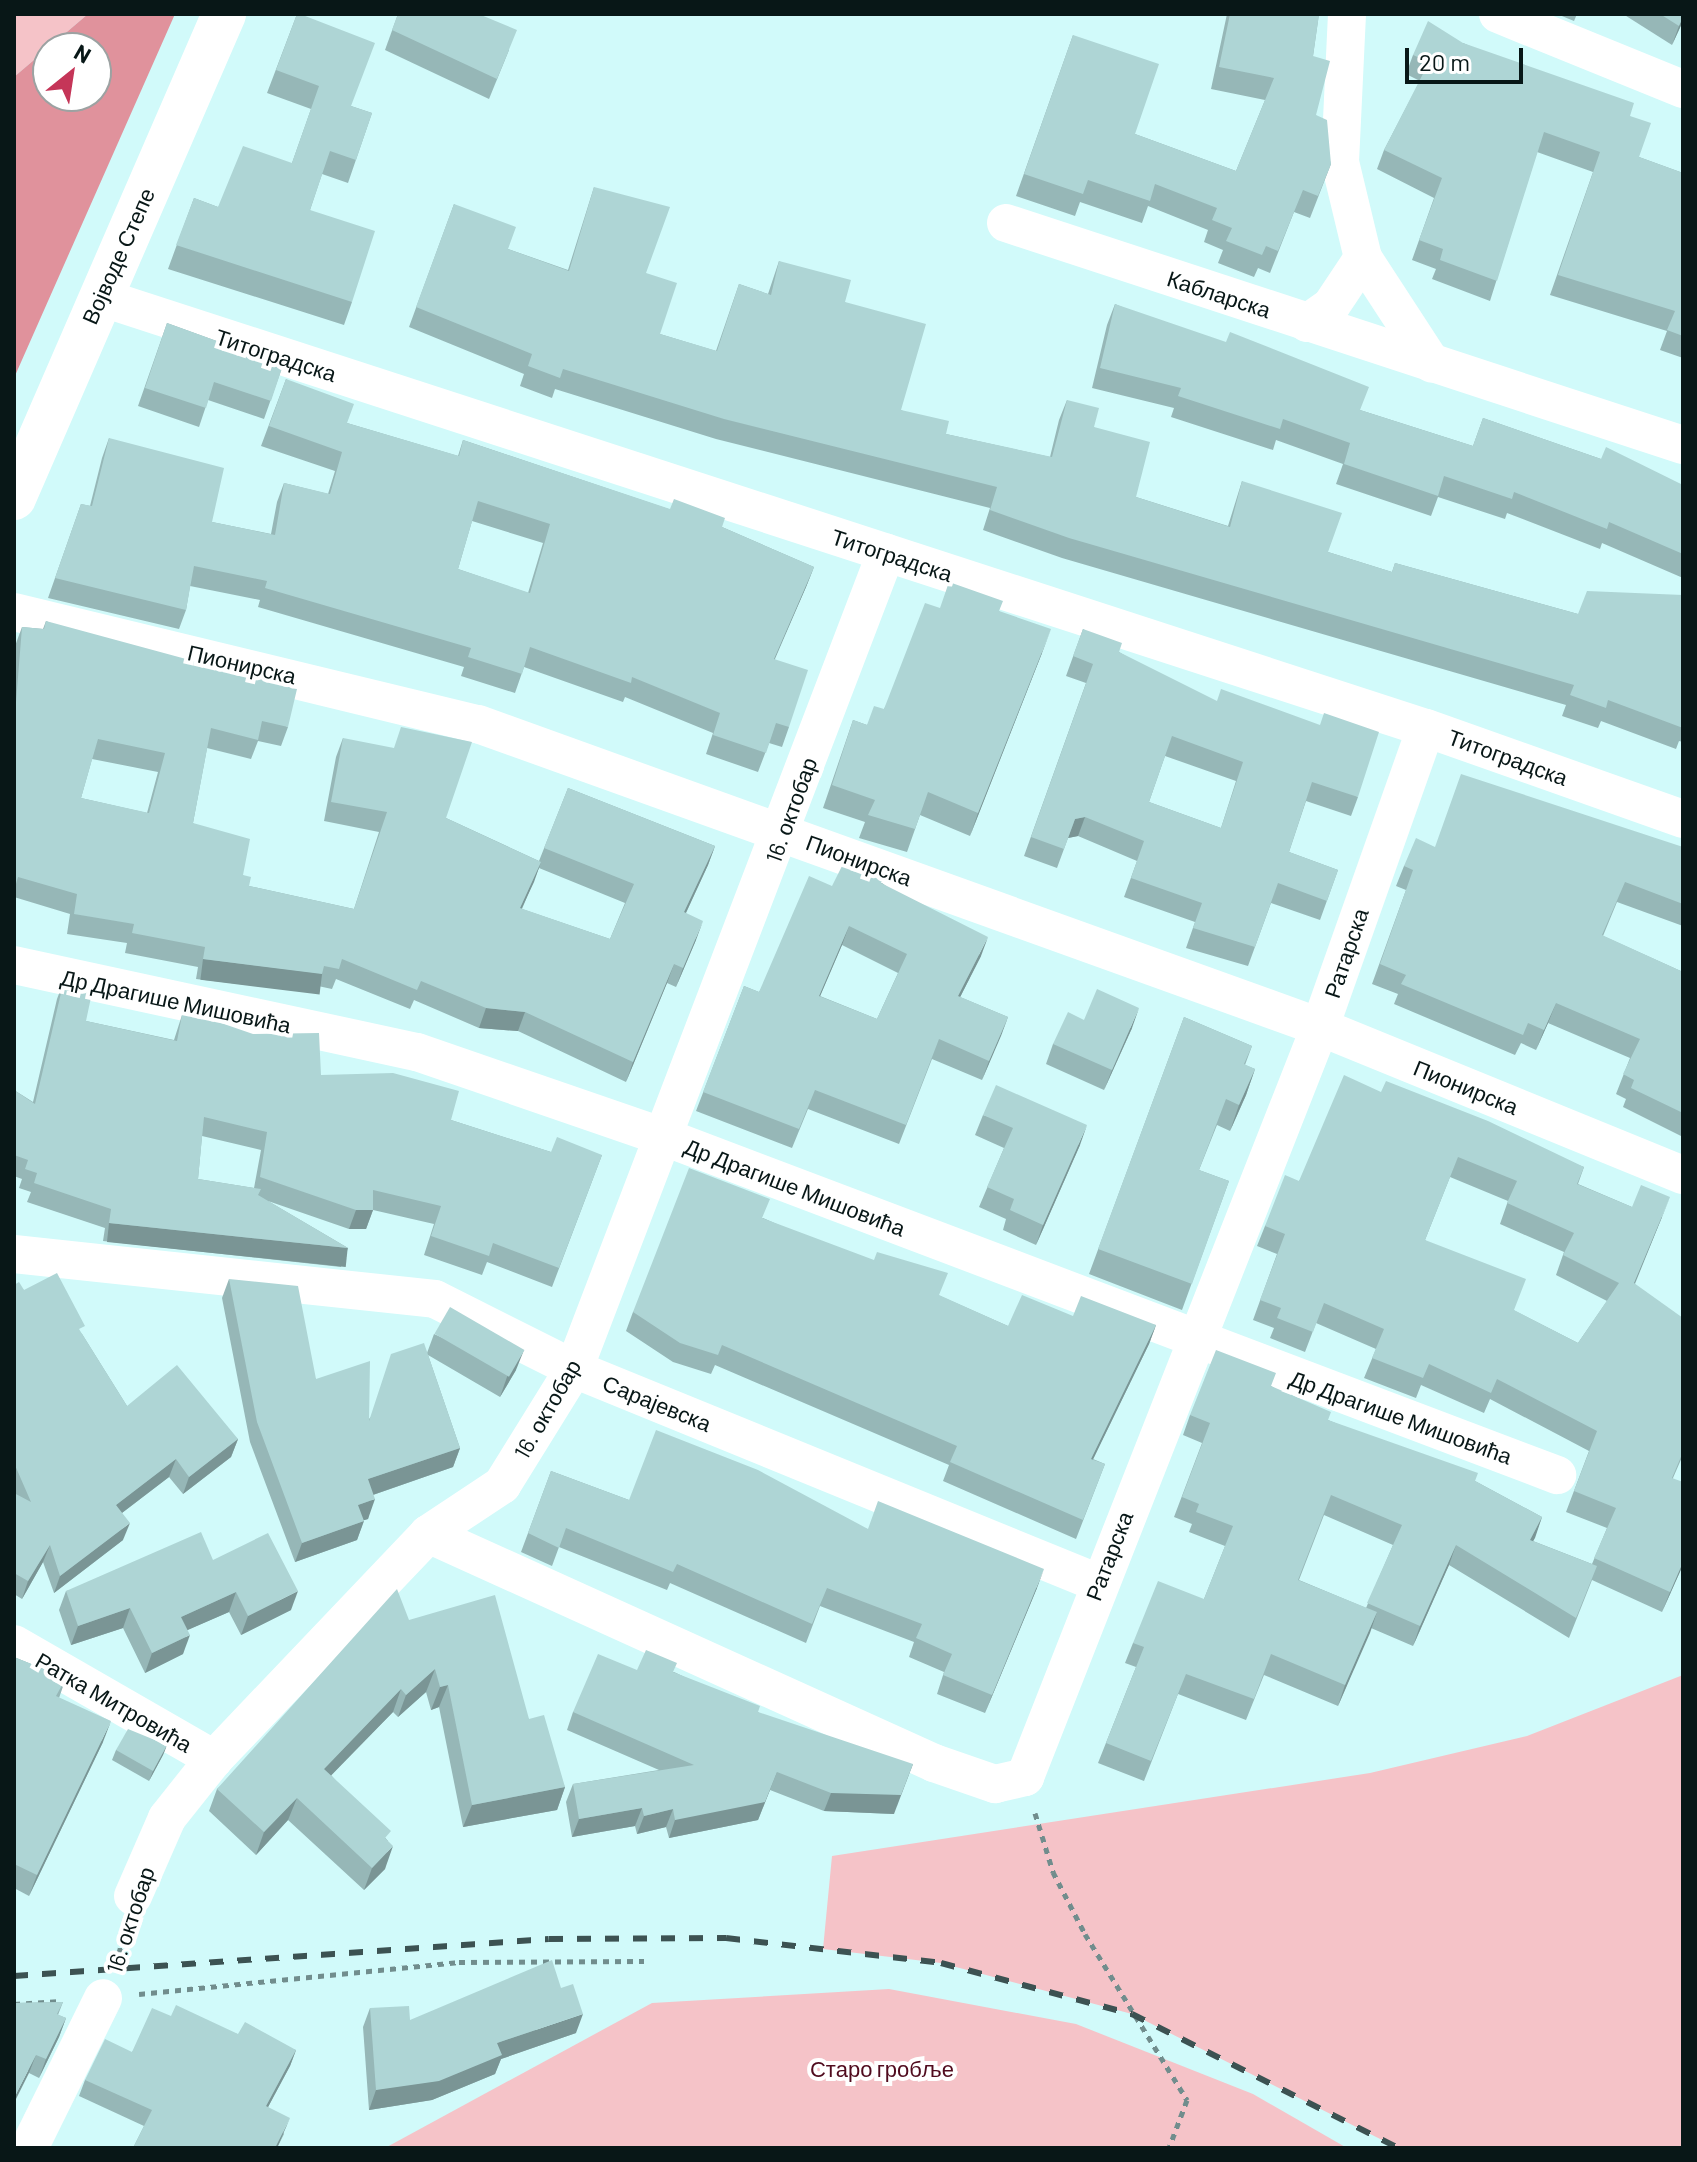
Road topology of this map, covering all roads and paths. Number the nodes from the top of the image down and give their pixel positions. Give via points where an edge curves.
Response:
1 (224, 14) edge
2 (1347, 14) edge
3 (1498, 14) edge
4 (1683, 89) edge
5 (1006, 223) dead end
6 (1363, 258) junction
7 (100, 297) junction
8 (1307, 323) junction
9 (1432, 364) junction
10 (1683, 445) edge
11 (14, 498) edge
12 (886, 553) junction
13 (14, 612) edge
14 (1426, 728) junction
15 (1683, 819) edge
16 (784, 832) junction
17 (14, 965) edge
18 (1320, 1027) junction
19 (667, 1138) junction
20 (1683, 1175) edge
21 (14, 1254) edge
22 (1193, 1340) junction
23 (574, 1369) junction
24 (1557, 1475) dead end
25 (428, 1534) junction
26 (1098, 1583) junction
27 (14, 1644) edge
28 (214, 1759) junction
29 (1025, 1777) junction
30 (133, 1896) joint
31 (644, 1961) dead end
32 (103, 1998) junction
33 (14, 2004) edge
34 (29, 2148) edge
35 (1169, 2148) edge

1 - 7 street, Војводе Степе
2 - 6 street via 1340,162
3 - 4 street
5 - 8 street, Кабларска
6 - 8 street via 1331,306
6 - 9 street
7 - 11 street, Војводе Степе
7 - 12 street, Титоградска
8 - 9 street, Кабларска
9 - 10 street, Кабларска
12 - 14 street, Титоградска
12 - 16 street, 16. октобар
13 - 16 street, Пионирска via 432,709
14 - 15 street, Титоградска
14 - 18 street, Ратарска
16 - 18 street, Пионирска
16 - 19 street, 16. октобар
17 - 19 street, Др Драгише Мишовића via 417,1052
18 - 20 street, Пионирска
18 - 22 street, Ратарска
19 - 22 street, Др Драгише Мишовића
19 - 23 street, 16. октобар
21 - 23 street, Сарајевска via 435,1299
22 - 24 street, Др Драгише Мишовића
22 - 26 street, Ратарска
23 - 25 street, 16. октобар via 502,1485
23 - 26 street, Сарајевска
25 - 28 street, 16. октобар
25 - 29 street via 934,1763 995,1784
26 - 29 street, Ратарска
27 - 28 street, Ратка Митровића
28 - 30 street, 16. октобар via 167,1818
29 - 35 path via 1053,1872 1187,2100
30 - 32 path, 16. октобар
31 - 32 path via 459,1962
32 - 33 path
32 - 34 street, 16. октобар

